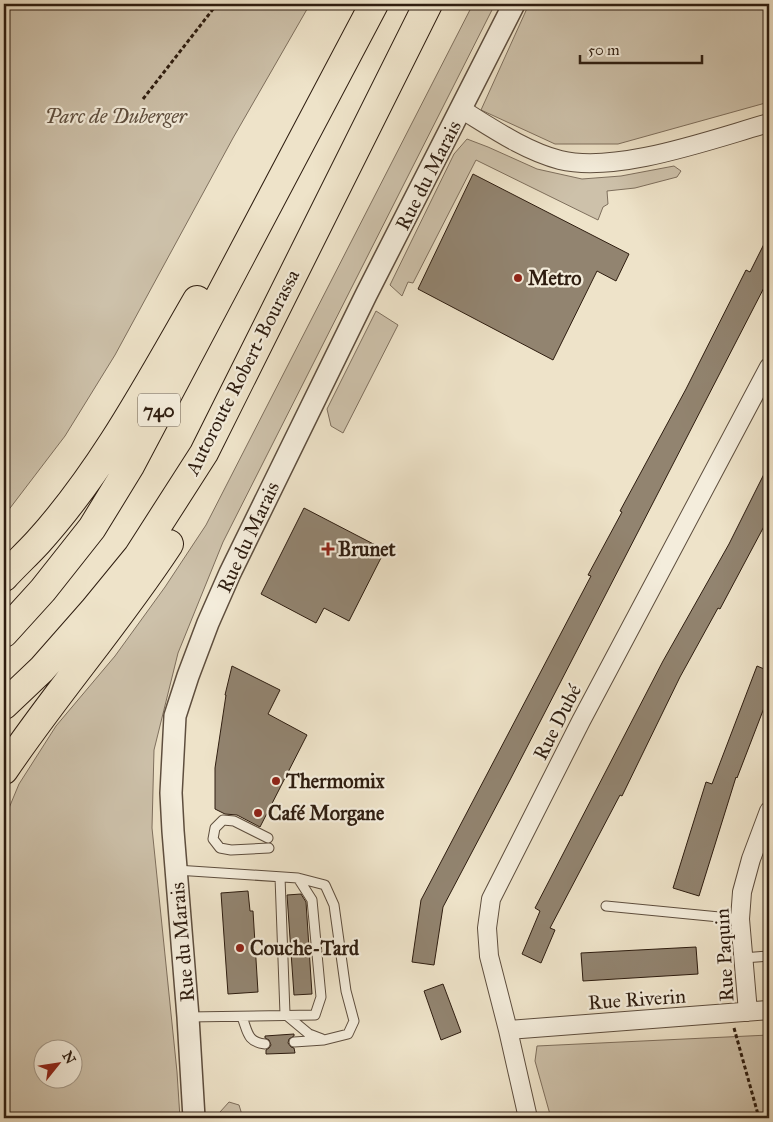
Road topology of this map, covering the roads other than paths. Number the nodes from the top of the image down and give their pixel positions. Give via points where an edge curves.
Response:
1 (374, 4) edge
2 (428, 4) edge
3 (514, 4) edge
4 (462, 109) junction
5 (769, 124) edge
6 (287, 169) junction
7 (769, 367) edge
8 (204, 452) junction
9 (4, 577) edge
10 (4, 633) edge
11 (4, 705) edge
12 (4, 770) edge
13 (768, 818) edge
14 (268, 838) dead end
15 (269, 848) dead end
16 (176, 870) junction
17 (280, 877) junction
18 (298, 878) junction
19 (606, 906) dead end
20 (740, 919) junction
21 (769, 956) edge
22 (743, 958) junction
23 (769, 1010) edge
24 (748, 1012) junction
25 (285, 1014) junction
26 (188, 1017) junction
27 (242, 1017) junction
28 (508, 1030) junction
29 (324, 1040) junction
30 (294, 1042) dead end
31 (265, 1044) dead end
32 (194, 1118) edge
33 (528, 1118) edge

1 - 6 highway, 740
2 - 8 highway, Autoroute Robert-Bourassa
3 - 4 street, Rue du Marais
4 - 5 street via 535,151 585,164 617,162 672,151
4 - 16 street, Rue du Marais via 366,295 230,573 188,676 175,716 171,793
6 - 9 highway via 208,282 108,450 39,541
6 - 10 highway, 740 via 130,466 92,528
7 - 28 street, Rue Dubé via 581,721 491,899 486,928 488,956
8 - 11 highway, Autoroute Robert-Bourassa via 138,556 42,668
8 - 12 highway via 186,515 168,545
13 - 20 street, Rue Paquin via 742,892
14 - 15 lane via 234,821 223,820 215,828 214,839 220,848 231,850
16 - 17 lane
16 - 26 street, Rue du Marais
17 - 18 lane
17 - 25 lane
18 - 25 lane via 312,900 321,997 315,1015
18 - 29 lane via 325,885 334,905 346,991 354,1021 348,1034
19 - 20 lane
20 - 22 street, Rue Paquin
21 - 22 lane
22 - 24 street, Rue Paquin
23 - 24 street, Rue Riverin
24 - 28 street, Rue Riverin
25 - 27 lane
25 - 29 lane via 309,1034
26 - 27 lane
26 - 32 street, Rue du Marais
27 - 31 lane via 250,1039
28 - 33 street, Rue Dubé
29 - 30 lane

